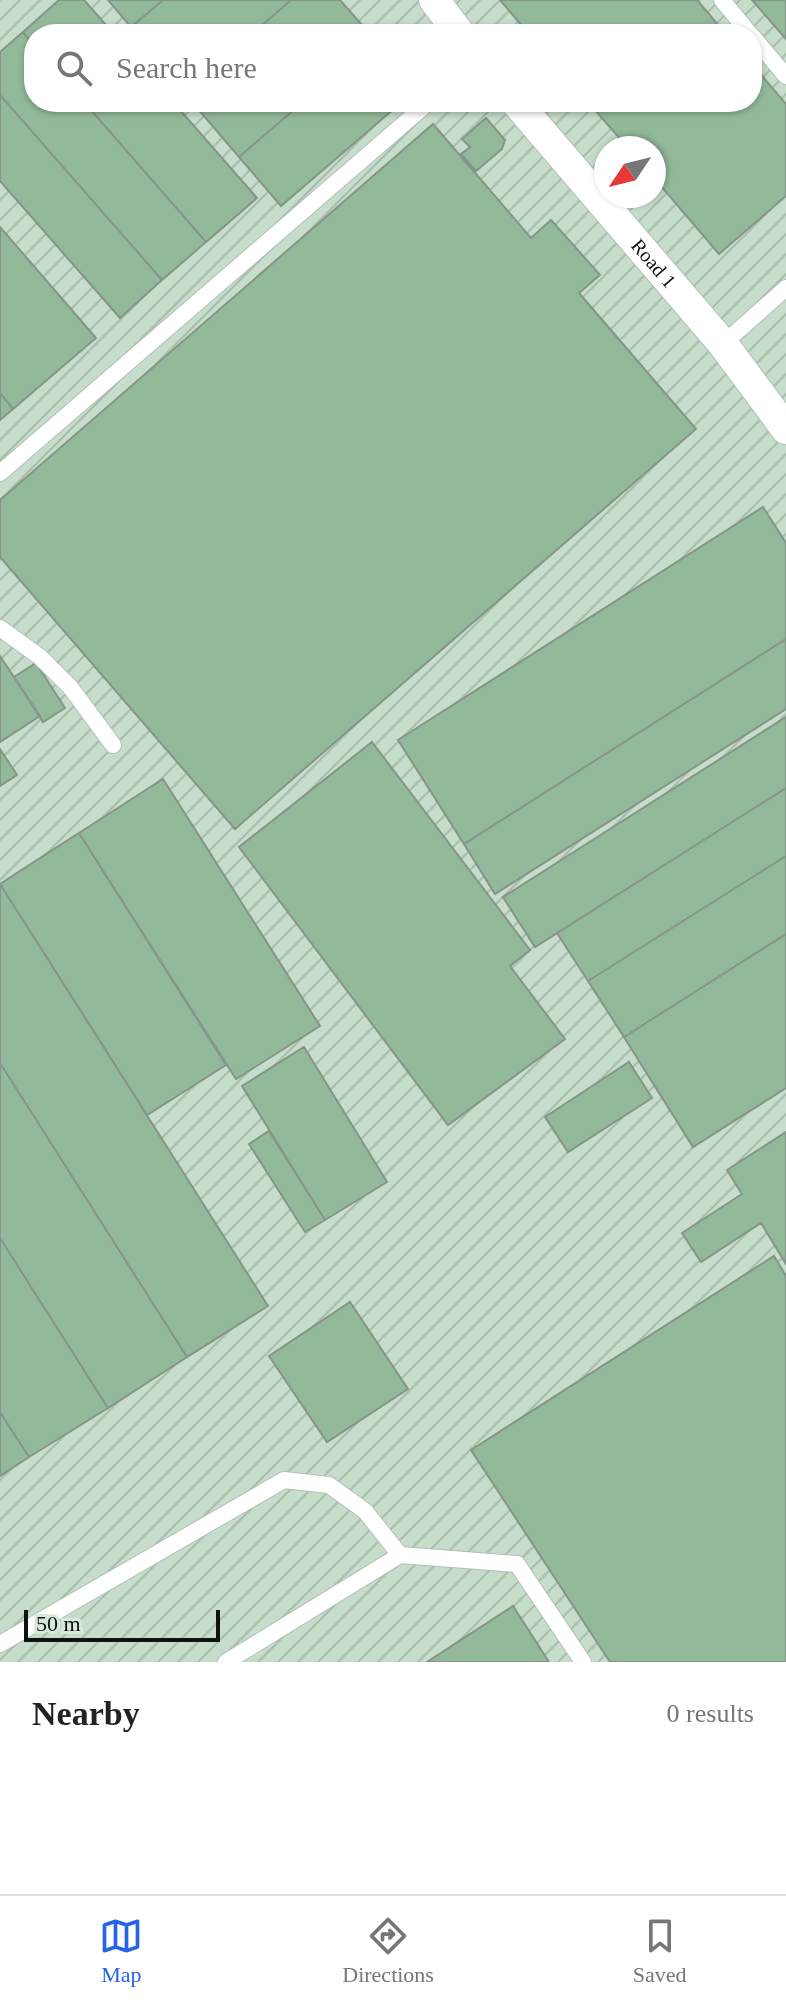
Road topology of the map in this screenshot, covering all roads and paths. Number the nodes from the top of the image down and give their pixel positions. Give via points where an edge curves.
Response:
1 (434, 0) edge
2 (722, 0) edge
3 (452, 24) edge
4 (742, 24) edge
5 (762, 48) edge
6 (786, 76) edge
7 (417, 112) edge
8 (525, 112) edge
9 (786, 288) edge
10 (723, 344) junction
11 (786, 429) edge
12 (0, 473) edge
13 (0, 628) edge
14 (113, 745) dead end
15 (400, 1555) junction
16 (0, 1644) edge
17 (226, 1662) edge
18 (583, 1662) edge

1 - 3 street
2 - 4 lane
5 - 6 lane
7 - 12 lane
8 - 10 street, Road 1
9 - 10 lane
10 - 11 street, Road 1
13 - 14 lane via 71,688
15 - 16 lane via 365,1511 329,1485 284,1480
15 - 17 lane
15 - 18 lane via 517,1564

